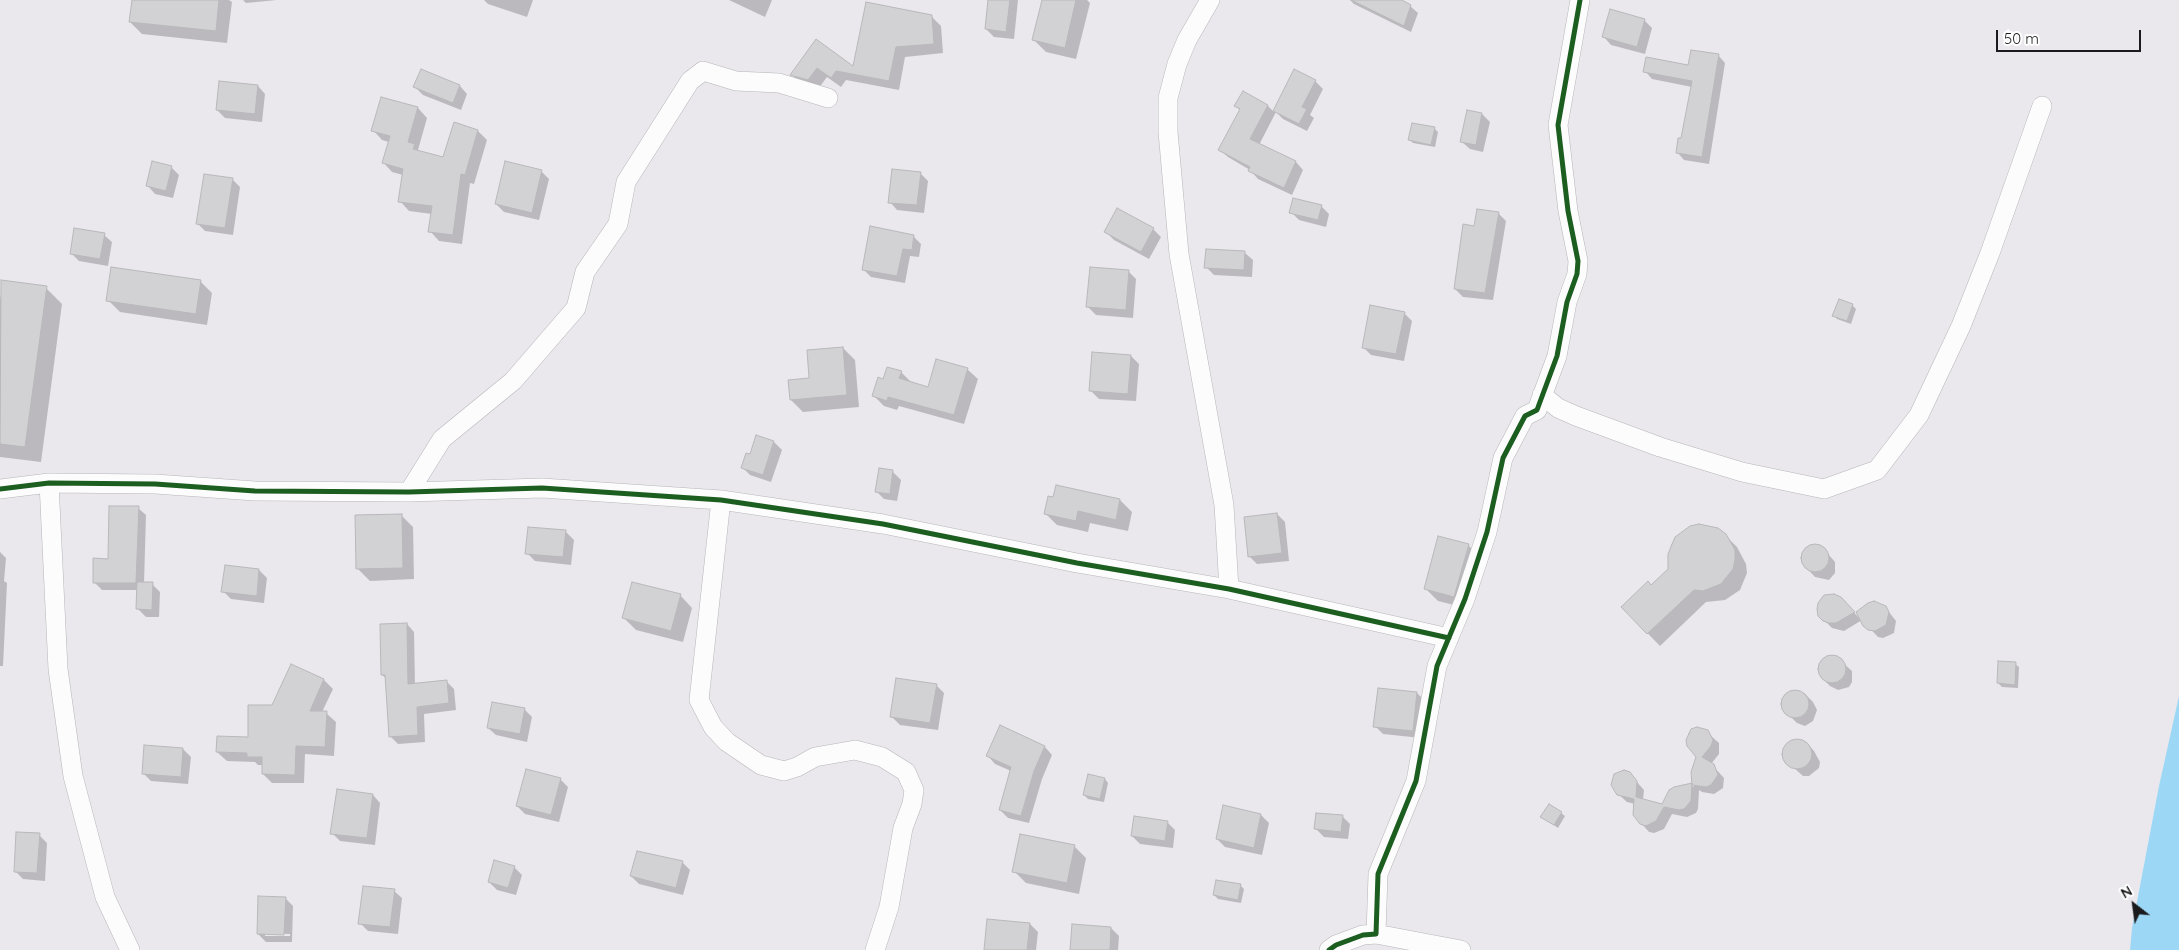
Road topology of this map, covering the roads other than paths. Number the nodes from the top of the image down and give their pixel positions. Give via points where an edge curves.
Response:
1 (1210, 0) edge
2 (1580, 0) edge
3 (828, 98) dead end
4 (2042, 106) dead end
5 (1542, 395) junction
6 (49, 483) junction
7 (0, 490) edge
8 (409, 492) junction
9 (721, 500) junction
10 (1229, 589) junction
11 (1449, 638) junction
12 (1376, 934) junction
13 (130, 950) edge
14 (876, 950) edge
15 (1329, 950) edge
16 (1461, 950) edge

1 - 10 street via 1177,64 1168,98 1168,132 1179,254 1224,504
2 - 5 street via 1558,125 1568,211 1578,261 1577,274 1557,356
3 - 8 street via 779,83 736,80 703,71 690,82 626,182 618,224 586,272 576,308 513,381 442,439
4 - 5 street via 1961,326 1919,415 1877,470 1824,489 1742,472 1660,447 1576,416 1558,408
5 - 11 street via 1536,410 1525,416 1503,458 1487,532
6 - 7 street
6 - 8 street via 155,484 255,491
6 - 13 street via 58,669 73,776 105,897
8 - 9 street via 542,488
9 - 10 street via 884,524 1077,563
9 - 14 street via 699,700 713,727 761,765 784,771 815,757 855,750 882,757 906,772 914,790 903,828 889,907
10 - 11 street
11 - 12 street via 1437,666 1416,781 1378,874
12 - 15 street via 1363,935
12 - 16 street

